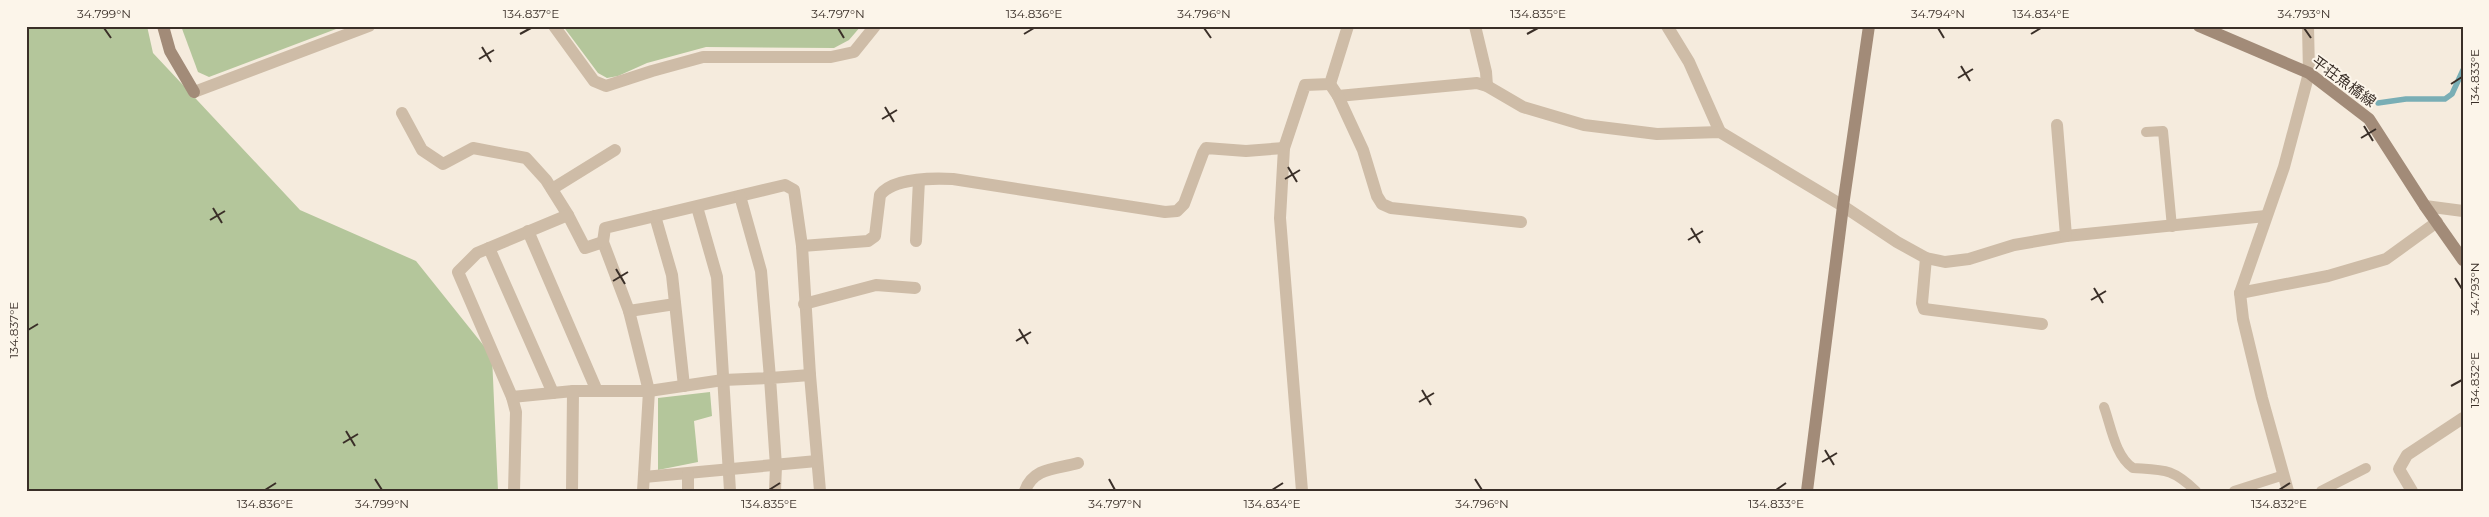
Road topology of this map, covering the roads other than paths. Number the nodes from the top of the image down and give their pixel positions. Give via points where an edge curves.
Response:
1 (163, 26) edge
2 (369, 26) edge
3 (554, 26) edge
4 (875, 26) edge
5 (1348, 26) edge
6 (1475, 26) edge
7 (1667, 26) edge
8 (1869, 26) edge
9 (2199, 26) edge
10 (2308, 26) edge
11 (2310, 73) junction
12 (1330, 84) junction
13 (1487, 86) junction
14 (1338, 96) junction
15 (402, 113) dead end
16 (2057, 125) dead end
17 (1720, 132) junction
18 (2146, 132) dead end
19 (1284, 148) junction
20 (615, 150) dead end
21 (919, 180) junction
22 (552, 189) junction
23 (740, 196) junction
24 (1843, 206) junction
25 (2425, 206) junction
26 (697, 207) junction
27 (2463, 211) edge
28 (568, 215) junction
29 (655, 216) junction
30 (2266, 216) junction
31 (1521, 222) dead end
32 (2438, 222) junction
33 (2172, 226) junction
34 (528, 231) junction
35 (2066, 236) junction
36 (916, 241) dead end
37 (603, 242) junction
38 (802, 246) junction
39 (489, 248) junction
40 (1926, 258) junction
41 (2463, 260) edge
42 (915, 288) dead end
43 (2240, 293) junction
44 (675, 304) junction
45 (804, 304) junction
46 (629, 311) junction
47 (2042, 324) dead end
48 (810, 375) junction
49 (770, 378) junction
50 (724, 380) junction
51 (684, 386) junction
52 (573, 391) junction
53 (597, 391) junction
54 (650, 391) junction
55 (553, 393) junction
56 (512, 397) junction
57 (2104, 407) dead end
58 (2463, 418) edge
59 (817, 461) junction
60 (1078, 463) dead end
61 (776, 466) junction
62 (2366, 468) dead end
63 (730, 470) junction
64 (688, 474) junction
65 (2284, 475) junction
66 (644, 477) junction
67 (514, 491) edge
68 (572, 491) edge
69 (643, 491) edge
70 (688, 491) edge
71 (730, 491) edge
72 (775, 491) edge
73 (820, 491) edge
74 (1025, 491) edge
75 (1302, 491) edge
76 (1807, 491) edge
77 (2196, 491) edge
78 (2234, 491) edge
79 (2288, 491) edge
80 (2321, 491) edge
81 (2412, 491) edge

1 - 2 street via 170,51 194,92
3 - 4 street via 594,81 606,86 703,57 831,57 854,52
5 - 12 street
6 - 13 street
7 - 17 street via 1689,62
8 - 24 street
9 - 11 street, 平荘魚橋線
10 - 11 street
11 - 25 street, 平荘魚橋線 via 2369,119
11 - 30 street via 2284,167
12 - 14 street
12 - 19 street via 1305,85
13 - 14 street via 1478,83
13 - 17 street via 1524,107 1584,125 1657,134
14 - 31 street via 1363,150 1376,196 1382,204 1391,208
15 - 22 street via 422,150 443,164 473,148 505,153 526,158
16 - 35 street
17 - 24 street
18 - 33 lane via 2163,131
19 - 21 street via 1246,151 1206,148 1184,204 1177,211 1165,212 953,180
19 - 75 street via 1280,218
20 - 22 street
21 - 36 street
21 - 38 street via 884,190 880,195 874,236 868,241
22 - 28 street
23 - 26 street
23 - 38 street via 786,185 794,190
23 - 49 street via 762,271
24 - 40 street
24 - 76 street
25 - 27 street
25 - 32 street, 平荘魚橋線
26 - 29 street
26 - 50 street via 717,277
28 - 34 street
28 - 37 street via 585,248
29 - 37 street via 606,228
29 - 44 street via 672,275
30 - 33 street
30 - 43 street
32 - 41 street, 平荘魚橋線
32 - 43 street via 2386,259 2328,276
33 - 35 street
34 - 39 street
34 - 53 street
35 - 40 street via 2014,245 1969,259 1945,262
37 - 46 street
38 - 45 street
39 - 55 street
39 - 56 street via 477,253 458,272
40 - 47 street via 1924,309
42 - 45 street via 876,286
43 - 65 street via 2243,319
44 - 46 street
44 - 51 street
45 - 48 street
46 - 54 street
48 - 49 street
48 - 59 street
49 - 50 street
49 - 61 street
50 - 51 street
50 - 63 street
51 - 54 street
52 - 53 street
52 - 55 street
52 - 68 street
53 - 54 street
54 - 66 street
55 - 56 street
56 - 67 street via 516,412
57 - 77 lane via 2118,448 2128,465 2169,471
58 - 81 street via 2407,454 2399,469
59 - 61 street
59 - 73 street
60 - 74 street via 1035,474
61 - 63 street
61 - 72 street
62 - 80 lane
63 - 64 street
63 - 71 street
64 - 66 street
64 - 70 street
65 - 78 lane
65 - 79 street
66 - 69 street

